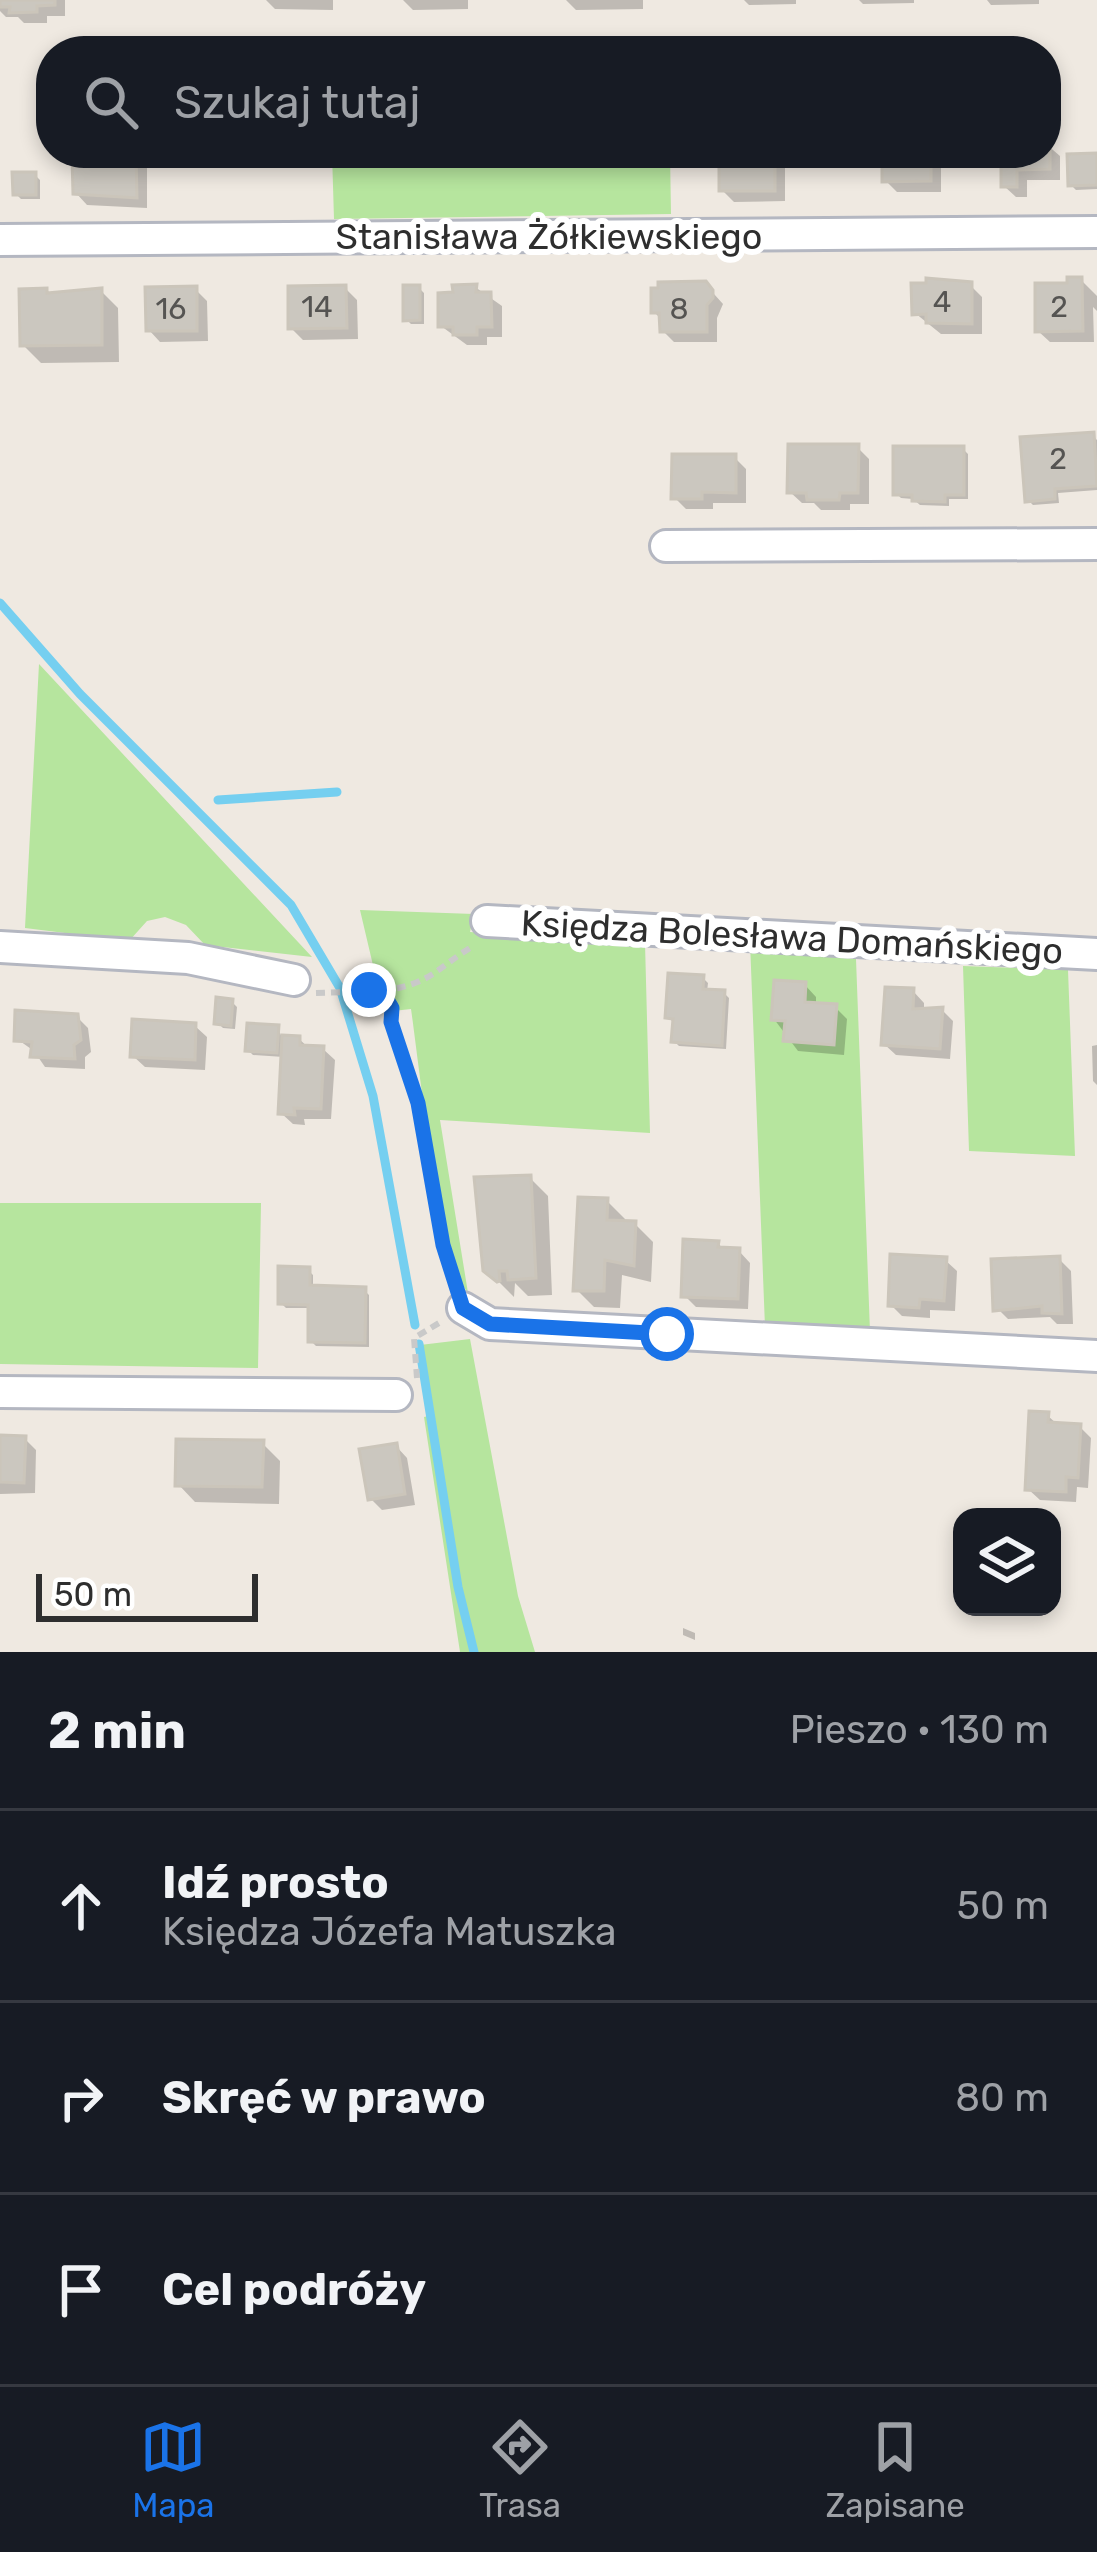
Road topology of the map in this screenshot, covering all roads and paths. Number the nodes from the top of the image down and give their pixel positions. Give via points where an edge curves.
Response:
1 (1097, 232) edge
2 (0, 240) edge
3 (1097, 544) edge
4 (666, 546) dead end
5 (487, 920) joint
6 (0, 947) edge
7 (1097, 954) edge
8 (293, 980) dead end
9 (382, 991) junction
10 (334, 994) dead end
11 (463, 1308) joint
12 (1097, 1356) edge
13 (0, 1392) edge
14 (396, 1395) dead end

1 - 2 street, Stanisława Żółkiewskiego
3 - 4 street
5 - 7 street, Księdza Bolesława Domańskiego
5 - 9 path via 478,943 448,967
6 - 8 street via 188,958
9 - 10 path
9 - 11 path via 418,1103 443,1245
11 - 12 street via 490,1324
13 - 14 street

